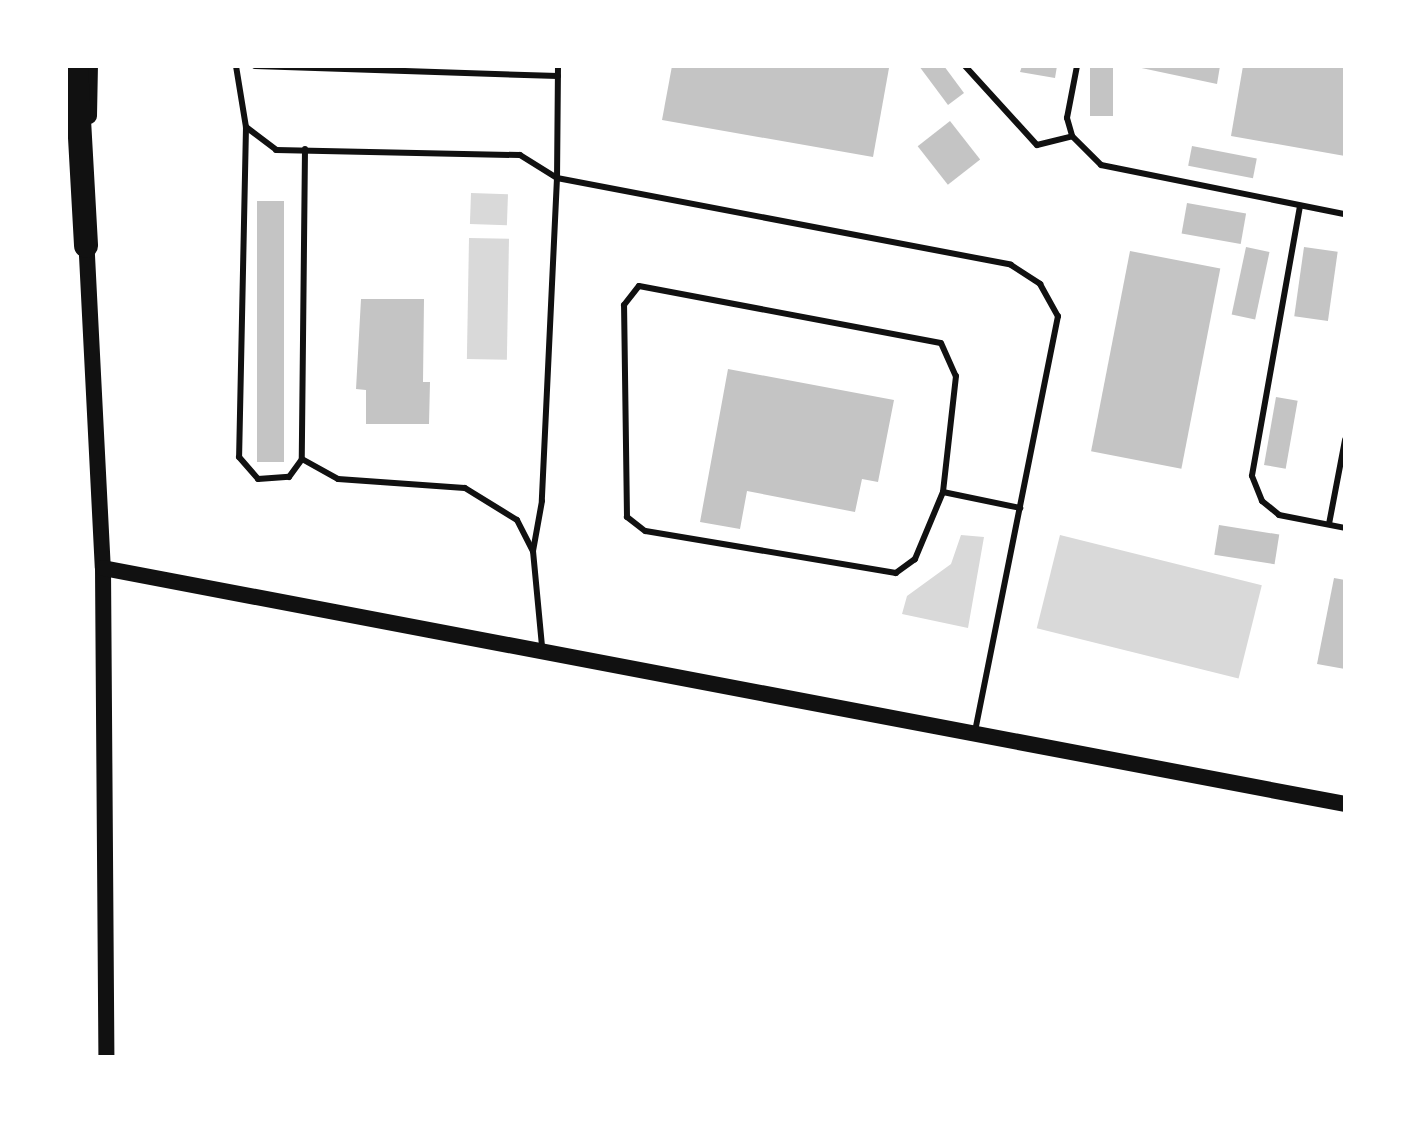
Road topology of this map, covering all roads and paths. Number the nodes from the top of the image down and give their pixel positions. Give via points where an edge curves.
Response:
1 (76, 66) edge
2 (90, 66) edge
3 (236, 66) edge
4 (255, 66) edge
5 (558, 66) edge
6 (965, 66) edge
7 (1077, 66) edge
8 (332, 67) edge
9 (476, 70) edge
10 (558, 76) junction
11 (246, 127) junction
12 (1072, 136) junction
13 (305, 149) junction
14 (557, 178) junction
15 (1300, 206) junction
16 (1345, 214) edge
17 (86, 246) junction
18 (1345, 440) edge
19 (302, 459) junction
20 (943, 492) junction
21 (1020, 508) junction
22 (1329, 524) junction
23 (1345, 528) edge
24 (533, 551) junction
25 (103, 568) junction
26 (542, 647) junction
27 (975, 733) junction
28 (1345, 804) edge
29 (106, 1057) edge

1 - 17 highway
2 - 17 main road
3 - 11 lane
4 - 8 lane
5 - 10 lane
6 - 12 lane via 1037,145
7 - 12 lane via 1067,118
8 - 9 lane
9 - 10 lane
10 - 14 lane
11 - 13 lane via 276,150
11 - 19 lane via 239,457 258,479 289,477
12 - 15 lane via 1101,165
13 - 14 lane via 520,155
13 - 19 lane
14 - 21 lane via 1011,265 1040,284 1058,316
14 - 24 lane via 542,501
15 - 16 lane
15 - 22 lane via 1252,476 1262,501 1279,515
17 - 25 main road
18 - 22 lane
19 - 24 lane via 338,479 465,488 517,520
20 - 20 lane via 956,376 941,343 639,286 624,305 627,517 645,531 896,573 915,559
20 - 21 lane
21 - 27 lane
22 - 23 lane
24 - 26 lane
25 - 26 main road
25 - 29 main road
26 - 27 main road
27 - 28 main road

